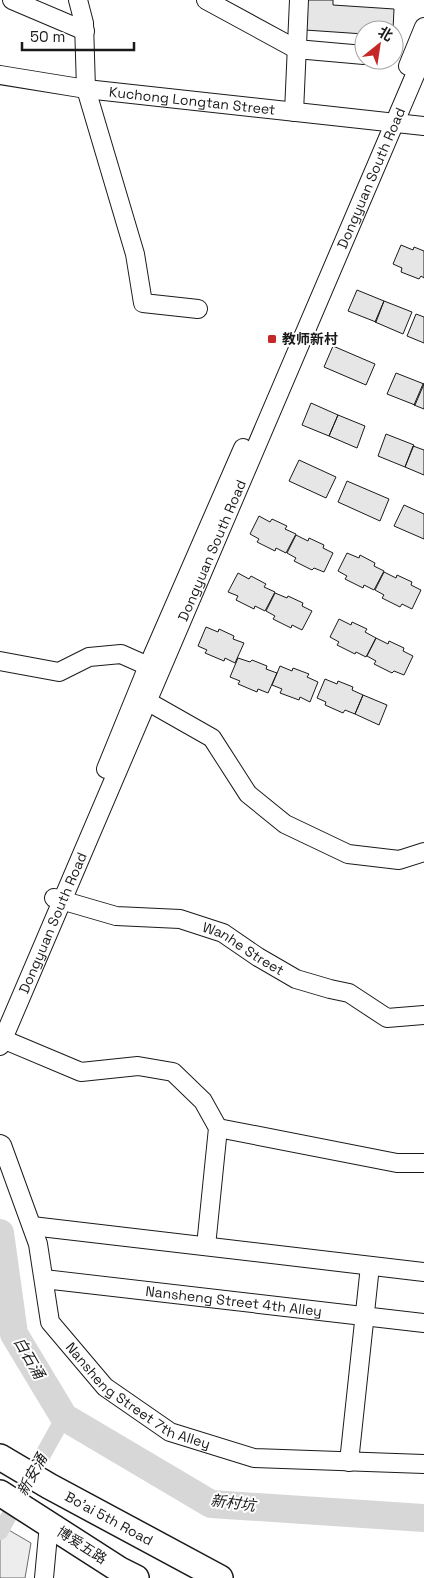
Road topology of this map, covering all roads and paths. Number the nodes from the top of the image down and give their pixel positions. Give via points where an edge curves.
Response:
1 (12, 0) edge
2 (78, 0) edge
3 (206, 0) edge
4 (299, 0) edge
5 (424, 27) edge
6 (85, 31) junction
7 (296, 49) junction
8 (354, 54) edge
9 (410, 57) edge
10 (0, 75) edge
11 (86, 89) junction
12 (294, 112) junction
13 (385, 121) junction
14 (424, 126) edge
15 (198, 309) dead end
16 (0, 661) edge
17 (148, 666) junction
18 (142, 698) junction
19 (424, 852) edge
20 (59, 899) junction
21 (424, 1015) edge
22 (0, 1019) edge
23 (1, 1041) edge
24 (218, 1128) junction
25 (0, 1144) edge
26 (424, 1163) edge
27 (32, 1226) junction
28 (206, 1246) junction
29 (370, 1266) junction
30 (424, 1272) edge
31 (44, 1279) junction
32 (364, 1316) junction
33 (424, 1323) edge
34 (7, 1462) edge
35 (349, 1462) junction
36 (424, 1464) edge
37 (0, 1492) edge
38 (39, 1517) junction
39 (44, 1578) edge
40 (136, 1578) edge
41 (220, 1578) edge

1 - 6 street
2 - 6 street
3 - 7 street
4 - 7 street
5 - 9 street, Dongyuan South Road
6 - 11 street
7 - 8 street
7 - 12 street
9 - 13 street, Dongyuan South Road
9 - 18 street, Dongyuan South Road
10 - 11 street, Kuchong Longtan Street
11 - 12 street, Kuchong Longtan Street
11 - 15 street via 135,254 143,303
12 - 13 street, Kuchong Longtan Street
13 - 14 street, Kuchong Longtan Street
13 - 17 street, Dongyuan South Road
16 - 17 street via 59,672 89,657 121,654
17 - 18 street, Dongyuan South Road
18 - 19 street via 212,738 248,794 285,824 348,854 399,860
18 - 20 street, Dongyuan South Road
20 - 21 street, Wanhe Street via 116,916 180,919 222,933 296,979 349,993 387,1018
20 - 22 street, Dongyuan South Road
20 - 23 street, Dongyuan South Road
23 - 24 street via 80,1072 138,1066 173,1072 203,1101
24 - 26 street via 397,1164
24 - 28 street
25 - 27 street, Nansheng Street 7th Alley
27 - 28 street
27 - 31 street, Nansheng Street 7th Alley
28 - 29 street
29 - 30 street
29 - 32 street
31 - 32 street, Nansheng Street 4th Alley
31 - 35 street, Nansheng Street 7th Alley via 50,1322 105,1387 170,1432 254,1458
32 - 33 street, Nansheng Street 4th Alley
32 - 35 street
34 - 41 highway, Bo'ai 5th Road
35 - 36 street, Nansheng Street 7th Alley
37 - 38 highway
38 - 39 street
38 - 40 highway, 博爱五路

